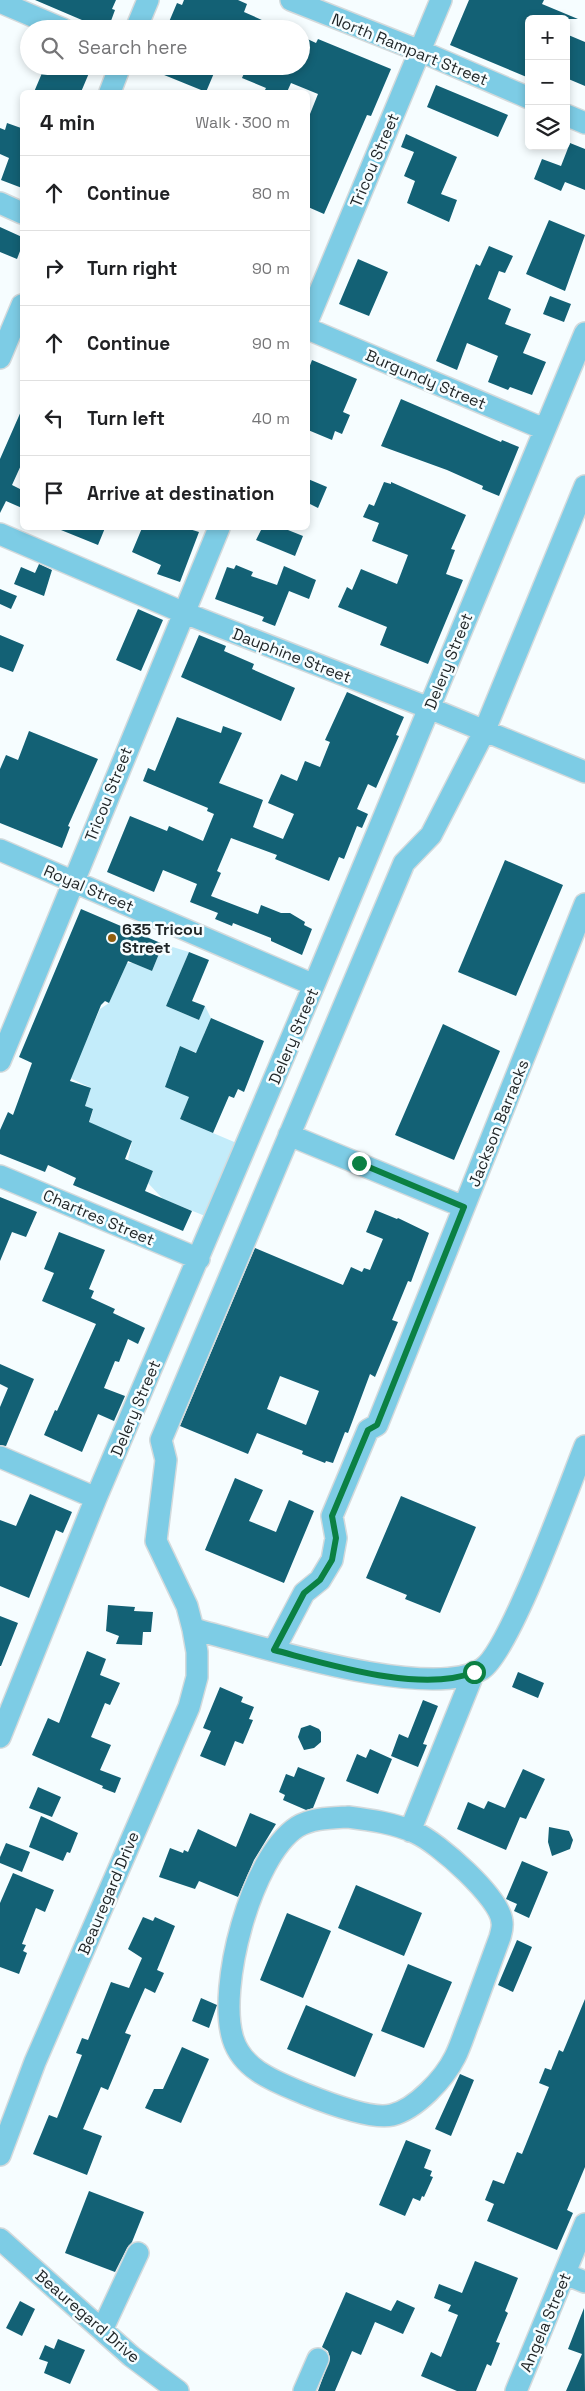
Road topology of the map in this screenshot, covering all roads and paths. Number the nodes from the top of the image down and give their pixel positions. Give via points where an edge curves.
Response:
1 (148, 0) edge
2 (292, 0) edge
3 (441, 0) edge
4 (0, 2) edge
5 (42, 20) edge
6 (140, 20) edge
7 (420, 51) junction
8 (117, 75) edge
9 (111, 90) edge
10 (525, 96) edge
11 (570, 117) edge
12 (585, 123) edge
13 (0, 203) edge
14 (20, 212) edge
15 (20, 310) edge
16 (310, 315) edge
17 (310, 330) edge
18 (585, 333) edge
19 (0, 358) edge
20 (544, 429) junction
21 (585, 486) edge
22 (218, 530) edge
23 (0, 534) edge
24 (182, 612) junction
25 (429, 708) junction
26 (484, 732) junction
27 (585, 772) edge
28 (0, 850) edge
29 (73, 881) junction
30 (585, 904) edge
31 (314, 985) junction
32 (0, 1061) edge
33 (289, 1135) junction
34 (0, 1176) edge
35 (464, 1207) junction
36 (199, 1259) junction
37 (585, 1446) edge
38 (0, 1457) edge
39 (96, 1498) junction
40 (193, 1628) junction
41 (274, 1650) junction
42 (474, 1672) junction
43 (0, 1737) edge
44 (410, 1831) junction
45 (0, 2155) edge
46 (585, 2224) edge
47 (0, 2239) edge
48 (138, 2253) dead end
49 (565, 2274) junction
50 (585, 2282) edge
51 (102, 2330) junction
52 (318, 2359) dead end
53 (178, 2391) edge
54 (304, 2391) edge
55 (516, 2391) edge

1 - 6 street
2 - 7 street, North Rampart Street
3 - 7 street, Tricou Street
4 - 5 street
7 - 10 street, North Rampart Street
7 - 16 street, Tricou Street
8 - 9 street
11 - 12 street
13 - 14 street
15 - 19 street
17 - 20 street, Burgundy Street
18 - 20 street, Delery Street
20 - 25 street, Delery Street
21 - 26 street, Beauregard Drive
22 - 24 street, Tricou Street
23 - 24 street, Dauphine Street
24 - 25 street, Dauphine Street
24 - 29 street, Tricou Street
25 - 26 street, Dauphine Street
25 - 31 street, Delery Street
26 - 27 street, Dauphine Street
26 - 33 street, Beauregard Drive via 430,835 404,863
28 - 29 street, Royal Street
29 - 31 street, Royal Street
29 - 32 street, Tricou Street
30 - 35 street, Jackson Barracks
31 - 36 street, Delery Street
33 - 35 street
33 - 40 street, Beauregard Drive via 162,1440 166,1460 156,1541 187,1606
34 - 36 street, Chartres Street
35 - 41 street, Jackson Barracks via 377,1425 368,1430 332,1516 336,1538 332,1560 320,1580 304,1593
36 - 39 street, Delery Street
37 - 42 street via 516,1614 496,1654
38 - 39 street
39 - 43 street, Delery Street
40 - 41 street
40 - 45 street, Beauregard Drive via 197,1652 196,1677 189,1707 35,2062
41 - 42 street via 352,1670 424,1680 462,1677
42 - 44 street
44 - 44 street via 446,1852 466,1870 488,1896 503,1921 455,2058 433,2089 391,2116 375,2115 344,2108 262,2075 243,2058 233,2040 228,2017 232,1971 246,1910 260,1873 284,1838 298,1826 321,1818 348,1817 384,1822
46 - 49 street, Angela Street
47 - 51 street, Beauregard Drive
48 - 51 street
49 - 50 street
49 - 55 street, Angela Street
51 - 53 street, Beauregard Drive
52 - 54 street

